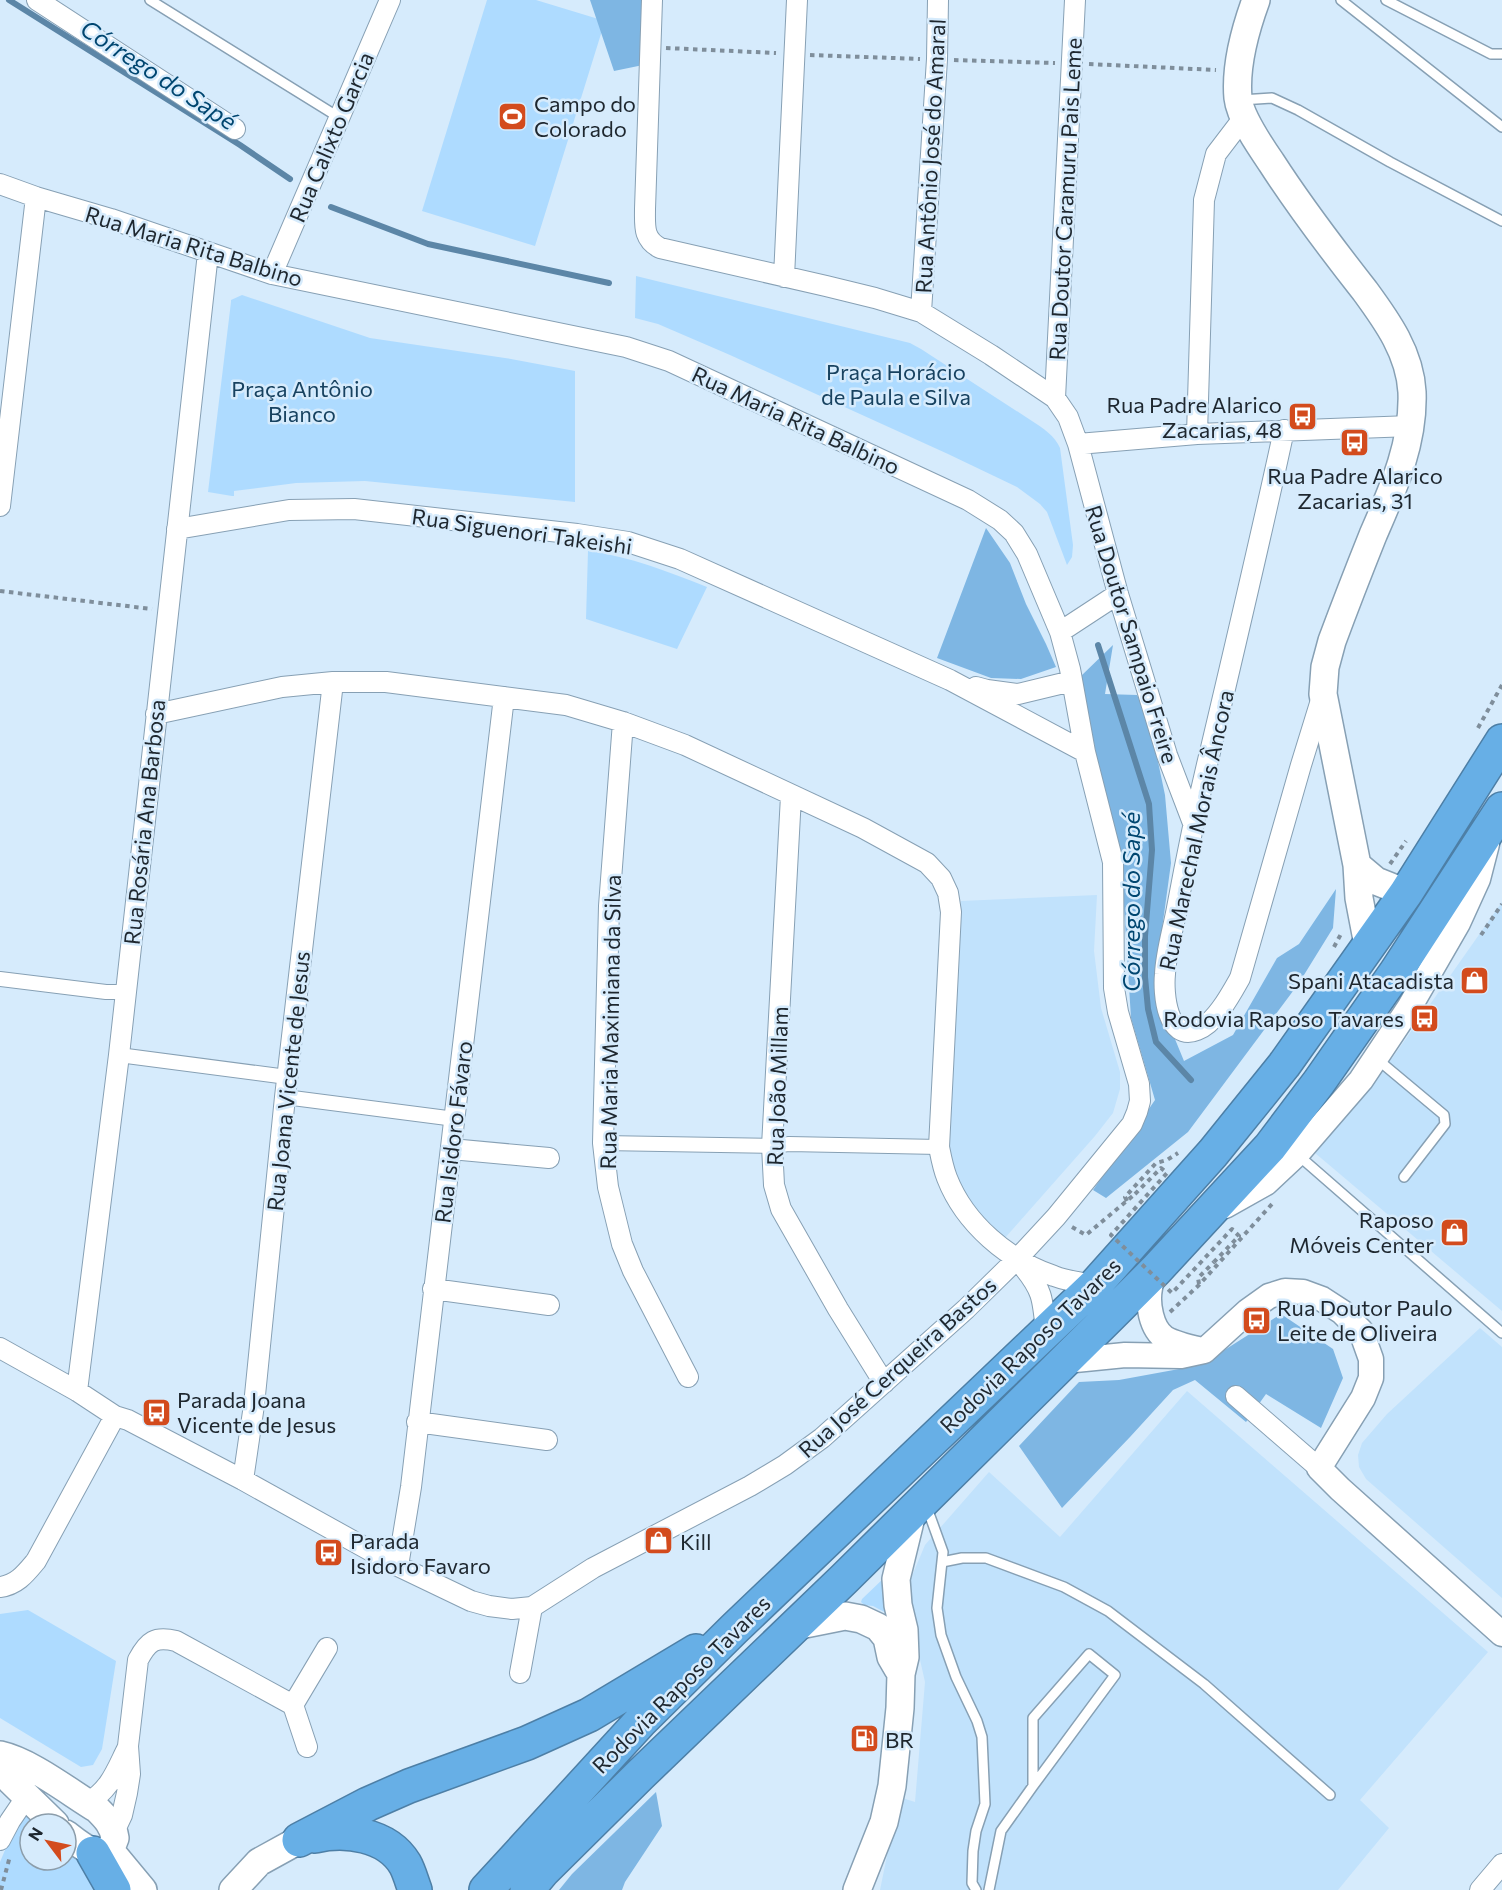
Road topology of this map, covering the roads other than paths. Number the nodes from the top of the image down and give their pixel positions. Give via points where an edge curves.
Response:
1 (37, 0) edge
2 (150, 0) edge
3 (652, 0) edge
4 (797, 0) edge
5 (938, 0) edge
6 (1075, 0) edge
7 (1256, 0) edge
8 (1341, 0) edge
9 (1386, 0) edge
10 (385, 2) edge
11 (1502, 54) edge
12 (1241, 108) junction
13 (340, 118) junction
14 (1502, 127) edge
15 (235, 129) dead end
16 (0, 184) edge
17 (36, 197) junction
18 (1502, 221) edge
19 (208, 253) junction
20 (272, 274) junction
21 (784, 277) junction
22 (921, 312) junction
23 (1055, 398) junction
24 (1412, 426) junction
25 (1284, 430) junction
26 (1197, 434) junction
27 (1078, 444) junction
28 (0, 506) edge
29 (177, 529) junction
30 (1118, 594) junction
31 (1060, 632) junction
32 (950, 680) junction
33 (1072, 681) junction
34 (333, 682) junction
35 (1323, 694) junction
36 (504, 697) junction
37 (156, 714) junction
38 (623, 722) junction
39 (1488, 738) edge
40 (1085, 752) junction
41 (791, 796) junction
42 (1497, 816) edge
43 (1193, 823) junction
44 (1363, 871) junction
45 (1406, 893) junction
46 (1368, 945) junction
47 (0, 979) edge
48 (126, 992) junction
49 (119, 1055) junction
50 (1376, 1058) junction
51 (287, 1077) junction
52 (285, 1097) junction
53 (1140, 1101) joint
54 (455, 1119) junction
55 (603, 1143) junction
56 (772, 1146) junction
57 (939, 1147) junction
58 (451, 1149) junction
59 (1297, 1154) junction
60 (549, 1158) dead end
61 (1404, 1177) dead end
62 (1204, 1218) junction
63 (1017, 1259) junction
64 (1156, 1270) junction
65 (1095, 1285) junction
66 (433, 1289) junction
67 (549, 1305) dead end
68 (1046, 1333) junction
69 (1502, 1333) edge
70 (0, 1348) edge
71 (1204, 1351) junction
72 (1065, 1361) junction
73 (688, 1377) dead end
74 (884, 1383) junction
75 (77, 1391) junction
76 (1236, 1396) dead end
77 (115, 1416) junction
78 (417, 1422) junction
79 (547, 1440) dead end
80 (1319, 1468) junction
81 (243, 1480) junction
82 (918, 1504) junction
83 (942, 1562) junction
84 (398, 1566) junction
85 (0, 1587) edge
86 (532, 1606) junction
87 (795, 1626) junction
88 (734, 1629) junction
89 (1502, 1634) edge
90 (327, 1648) dead end
91 (520, 1673) dead end
92 (901, 1674) junction
93 (293, 1705) junction
94 (128, 1746) junction
95 (307, 1747) dead end
96 (0, 1755) edge
97 (0, 1766) edge
98 (51, 1780) junction
99 (1033, 1786) junction
100 (1330, 1795) dead end
101 (27, 1796) junction
102 (87, 1803) junction
103 (43, 1812) edge
104 (0, 1840) edge
105 (299, 1840) junction
106 (78, 1844) edge
107 (105, 1844) junction
108 (1502, 1864) edge
109 (114, 1890) edge
110 (143, 1890) edge
111 (233, 1890) edge
112 (415, 1890) edge
113 (486, 1890) edge
114 (527, 1890) edge
115 (857, 1890) edge
116 (976, 1890) edge
117 (989, 1890) edge
118 (1480, 1890) edge

1 - 15 street
2 - 13 lane
3 - 21 street via 645,209 648,239 660,248
4 - 21 street
5 - 22 street, Rua Antônio José do Amaral
6 - 23 street, Rua Doutor Caramuru Pais Leme
7 - 12 main road via 1238,74
8 - 14 lane
9 - 11 lane via 1491,54
10 - 13 street, Rua Calixto Garcia
12 - 18 lane via 1272,98
12 - 24 main road via 1254,137 1299,206 1399,342 1412,390
12 - 26 street via 1216,154 1204,200
13 - 20 street, Rua Calixto Garcia
16 - 17 street, Rua Maria Rita Balbino
17 - 19 street, Rua Maria Rita Balbino
17 - 28 street
19 - 20 street, Rua Maria Rita Balbino
19 - 29 street, Rua Rosária Ana Barbosa
20 - 31 street, Rua Maria Rita Balbino via 626,347 669,361 968,500 1000,520 1027,554
21 - 22 street
22 - 23 street
23 - 27 street, Rua Doutor Sampaio Freire via 1068,417
24 - 25 street
24 - 35 main road via 1401,466 1332,641
25 - 26 street
25 - 43 street, Rua Marechal Morais Âncora
26 - 27 street
27 - 30 street, Rua Doutor Sampaio Freire
29 - 32 street, Rua Siguenori Takeishi via 289,510 354,509 628,542 680,559
29 - 37 street, Rua Rosária Ana Barbosa
30 - 31 street
30 - 43 street, Rua Doutor Sampaio Freire via 1167,755
31 - 33 street, Rua Maria Rita Balbino
32 - 33 street, Rua Siguenori Takeishi via 1018,694
32 - 40 street, Rua Siguenori Takeishi
33 - 40 street, Rua Maria Rita Balbino
34 - 36 street via 386,682
34 - 37 street via 282,687
34 - 51 street, Rua Joana Vicente de Jesus
35 - 43 street, Rua Marechal Morais Âncora via 1240,978 1209,1022 1187,1032 1176,1027 1170,1017 1165,974
35 - 44 main road
36 - 38 street via 566,705
36 - 54 street, Rua Isidoro Fávaro
37 - 48 street, Rua Rosária Ana Barbosa
38 - 41 street via 685,746
38 - 55 street, Rua Maria Maximiana da Silva via 609,906
39 - 45 highway, Rodovia Raposo Tavares
40 - 53 street, Rua Maria Rita Balbino via 1113,862 1114,988
41 - 56 street, Rua João Millam
41 - 57 street via 864,828 927,863 948,892 951,943
42 - 50 street via 1478,879 1458,923
42 - 62 highway, Rodovia Raposo Tavares via 1319,1082 1270,1147
44 - 45 main road via 1384,886
44 - 46 main road via 1359,898
45 - 46 highway, Rodovia Raposo Tavares
46 - 65 highway, Rodovia Raposo Tavares via 1284,1065 1213,1153
47 - 48 street
48 - 49 street, Rua Rosária Ana Barbosa
49 - 51 street
49 - 75 street, Rua Rosária Ana Barbosa
50 - 59 street
50 - 61 lane via 1444,1114 1445,1124
51 - 52 street, Rua Joana Vicente de Jesus
52 - 54 street
52 - 81 street, Rua Joana Vicente de Jesus
53 - 63 street, Rua José Cerqueira Bastos via 1132,1124
54 - 58 street, Rua Isidoro Fávaro
55 - 56 street
55 - 73 street, Rua Maria Maximiana da Silva via 608,1187 622,1244
56 - 57 street
56 - 74 street, Rua João Millam via 774,1185 781,1209
57 - 63 street via 947,1178 960,1203 982,1231
58 - 60 street
58 - 66 street, Rua Isidoro Fávaro
59 - 62 street via 1266,1183
59 - 69 lane
62 - 64 highway, Rodovia Raposo Tavares
63 - 65 street via 1053,1276
63 - 68 street via 1041,1292
63 - 74 street, Rua José Cerqueira Bastos
64 - 71 street via 1150,1289 1155,1325 1164,1337
64 - 72 highway, Rodovia Raposo Tavares
65 - 68 highway, Rodovia Raposo Tavares
66 - 67 street
66 - 78 street, Rua Isidoro Fávaro
68 - 88 highway, Rodovia Raposo Tavares
70 - 75 street
71 - 72 street via 1181,1356 1125,1355
71 - 80 street via 1248,1311 1269,1296 1285,1291 1322,1299 1355,1325 1371,1359 1371,1378 1363,1398
72 - 82 highway, Rodovia Raposo Tavares
74 - 86 street, Rua José Cerqueira Bastos via 785,1465 593,1568
75 - 77 street
76 - 80 street
77 - 81 street
77 - 85 street via 36,1561 22,1579
78 - 79 street
78 - 84 street, Rua Isidoro Fávaro
80 - 89 street
81 - 84 street
82 - 83 lane via 943,1552
82 - 87 highway, Rodovia Raposo Tavares
82 - 92 main road via 896,1579 904,1630
83 - 100 lane via 986,1558 1064,1587 1108,1611 1204,1684
83 - 116 lane via 937,1608 941,1635 982,1737 985,1804 973,1851 972,1883
84 - 86 street via 471,1601 512,1609
86 - 91 street
87 - 92 main road via 845,1616 861,1619 887,1638 891,1657
87 - 114 highway, Rodovia Raposo Tavares
88 - 105 highway via 589,1715 527,1743 409,1786
88 - 113 highway, Rodovia Raposo Tavares via 640,1722
90 - 93 street
92 - 115 main road via 892,1785 884,1822
93 - 94 street via 164,1638 144,1650 138,1660
93 - 95 street
94 - 102 street via 108,1786
94 - 107 street via 130,1774 122,1815
96 - 98 main road
97 - 101 main road
98 - 101 main road
98 - 102 main road
99 - 99 lane via 1033,1718 1089,1654 1115,1675
99 - 117 lane via 1001,1832
101 - 103 main road
101 - 104 street
102 - 107 main road via 107,1819
105 - 111 main road via 259,1862
105 - 112 highway via 323,1834 369,1837 389,1847 404,1863
106 - 107 main road via 83,1848
107 - 109 highway
107 - 110 main road
108 - 118 street

